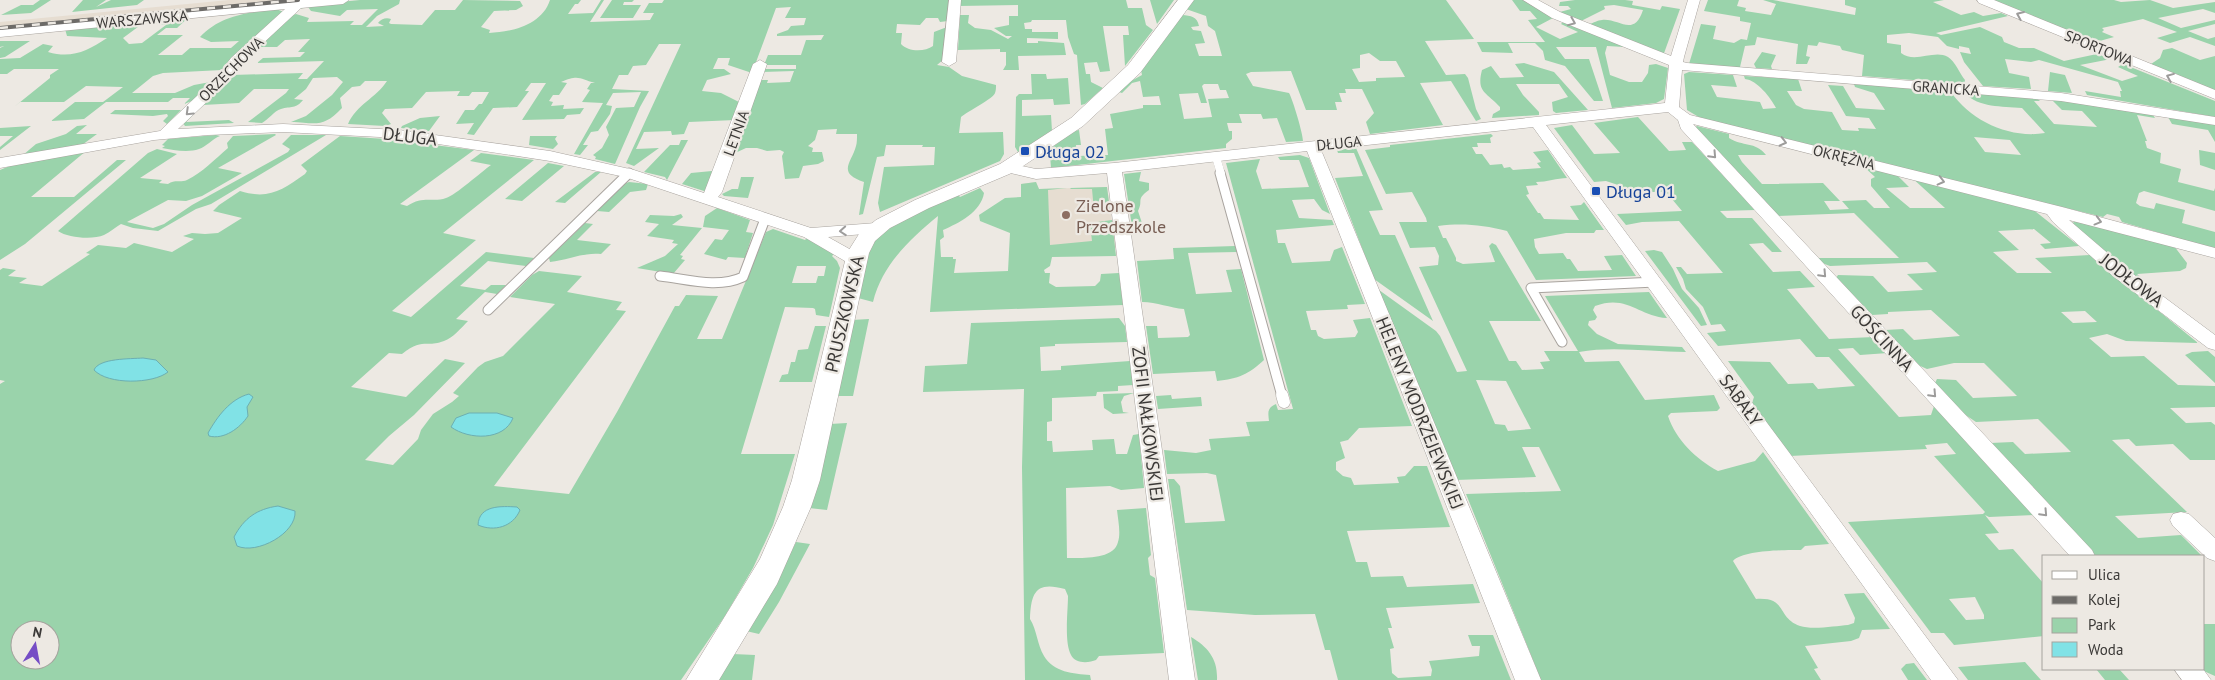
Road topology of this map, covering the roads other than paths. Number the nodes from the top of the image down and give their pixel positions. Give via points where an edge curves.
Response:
1 (343, 0) edge
2 (955, 0) edge
3 (1186, 0) edge
4 (1529, 0) edge
5 (1694, 0) edge
6 (1983, 0) edge
7 (298, 4) junction
8 (150, 6) dead end
9 (93, 11) dead end
10 (0, 33) edge
11 (949, 62) dead end
12 (760, 64) dead end
13 (1675, 64) junction
14 (2215, 95) edge
15 (1678, 112) junction
16 (1536, 121) junction
17 (2215, 121) edge
18 (164, 135) junction
19 (1312, 145) junction
20 (1216, 157) junction
21 (1, 163) edge
22 (1007, 168) junction
23 (1114, 168) junction
24 (629, 173) junction
25 (707, 199) junction
26 (2056, 210) junction
27 (764, 219) junction
28 (876, 228) junction
29 (810, 233) junction
30 (2215, 253) edge
31 (856, 260) junction
32 (660, 276) dead end
33 (1655, 282) junction
34 (488, 310) dead end
35 (1562, 342) dead end
36 (2215, 344) edge
37 (1284, 402) dead end
38 (2181, 520) dead end
39 (2215, 552) edge
40 (2083, 555) edge
41 (2188, 670) edge
42 (702, 680) edge
43 (1182, 680) edge
44 (1528, 680) edge
45 (1945, 680) edge
46 (2198, 680) edge

1 - 7 street, WARSZAWSKA
2 - 11 street
3 - 22 street, PRUSZKOWSKA via 1140,63 1101,102 1059,135
4 -> 13 street via 1556,16
5 - 13 street
14 -> 6 street, SPORTOWA
7 - 10 street, WARSZAWSKA
7 -> 18 street, ORZECHOWA via 236,61 223,79
8 - 9 street, WARSZAWSKA
12 - 25 street, LETNIA via 714,192
13 - 15 street
13 - 17 street, GRANICKA via 1704,70 2061,97
15 - 16 street, DŁUGA
15 -> 26 street, OKRĘŻNA
15 -> 40 street, GOŚCINNA via 1686,126
16 - 19 street, DŁUGA
16 - 33 street, SABAŁY
18 - 21 street, DŁUGA
18 - 24 street, DŁUGA via 283,128 392,134 550,156
19 - 20 street, DŁUGA
19 - 44 street, HELENY MODRZEJEWSKIEJ
20 - 23 street, DŁUGA
20 - 37 lane
22 - 23 street, DŁUGA via 1036,174
22 - 28 street, PRUSZKOWSKA
23 - 43 street, ZOFII NAŁKOWSKIEJ
24 - 25 street, DŁUGA
24 - 34 lane
25 - 27 street, DŁUGA
26 -> 30 street, OKRĘŻNA
26 - 36 street, JODŁOWA via 2059,220 2119,272
27 - 29 street, DŁUGA
27 - 32 lane via 743,277 736,282
28 -> 29 street, DŁUGA
28 - 31 street, PRUSZKOWSKA via 864,240
29 - 31 street, DŁUGA
31 - 42 street, PRUSZKOWSKA via 796,514 761,588
33 - 35 lane via 1531,288
33 - 45 street, SABAŁY
38 - 39 street
41 - 46 street

